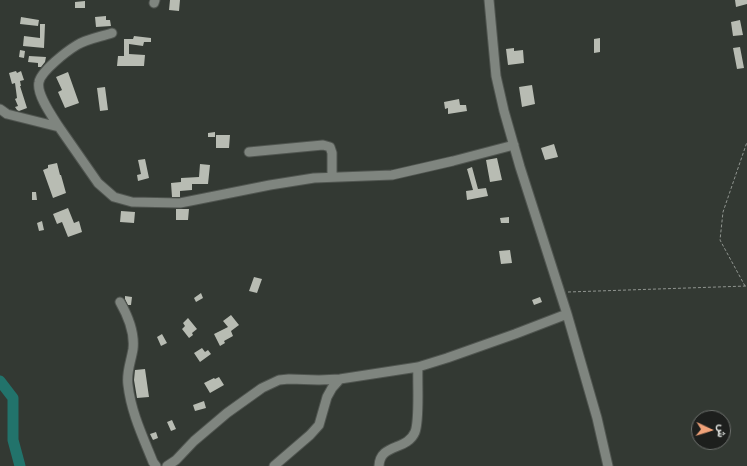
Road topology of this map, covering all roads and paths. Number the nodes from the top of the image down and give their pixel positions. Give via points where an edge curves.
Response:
1 (489, 0) edge
2 (112, 33) dead end
3 (0, 109) edge
4 (59, 127) junction
5 (747, 142) edge
6 (514, 145) junction
7 (249, 152) dead end
8 (332, 176) junction
9 (746, 286) edge
10 (560, 292) junction
11 (120, 302) dead end
12 (567, 314) junction
13 (418, 366) junction
14 (340, 378) junction
15 (156, 466) edge
16 (167, 466) edge
17 (274, 466) edge
18 (379, 466) edge
19 (608, 466) edge

1 - 6 street via 496,76
2 - 4 street via 76,45 43,73 38,82 40,95
3 - 4 street via 6,114
4 - 8 street via 98,183 114,197 132,202 180,203 270,184
5 - 9 path via 723,212 720,240
6 - 8 street via 392,175
6 - 10 street
7 - 8 street via 323,145 330,147
9 - 10 path
10 - 12 street
11 - 15 street via 133,330 133,349 127,373 130,398
12 - 13 street via 447,358
12 - 19 street via 598,418
13 - 14 street
13 - 18 street via 415,431 410,441 383,454
14 - 16 street via 284,379 267,385 226,413
14 - 17 street via 326,397 319,425

